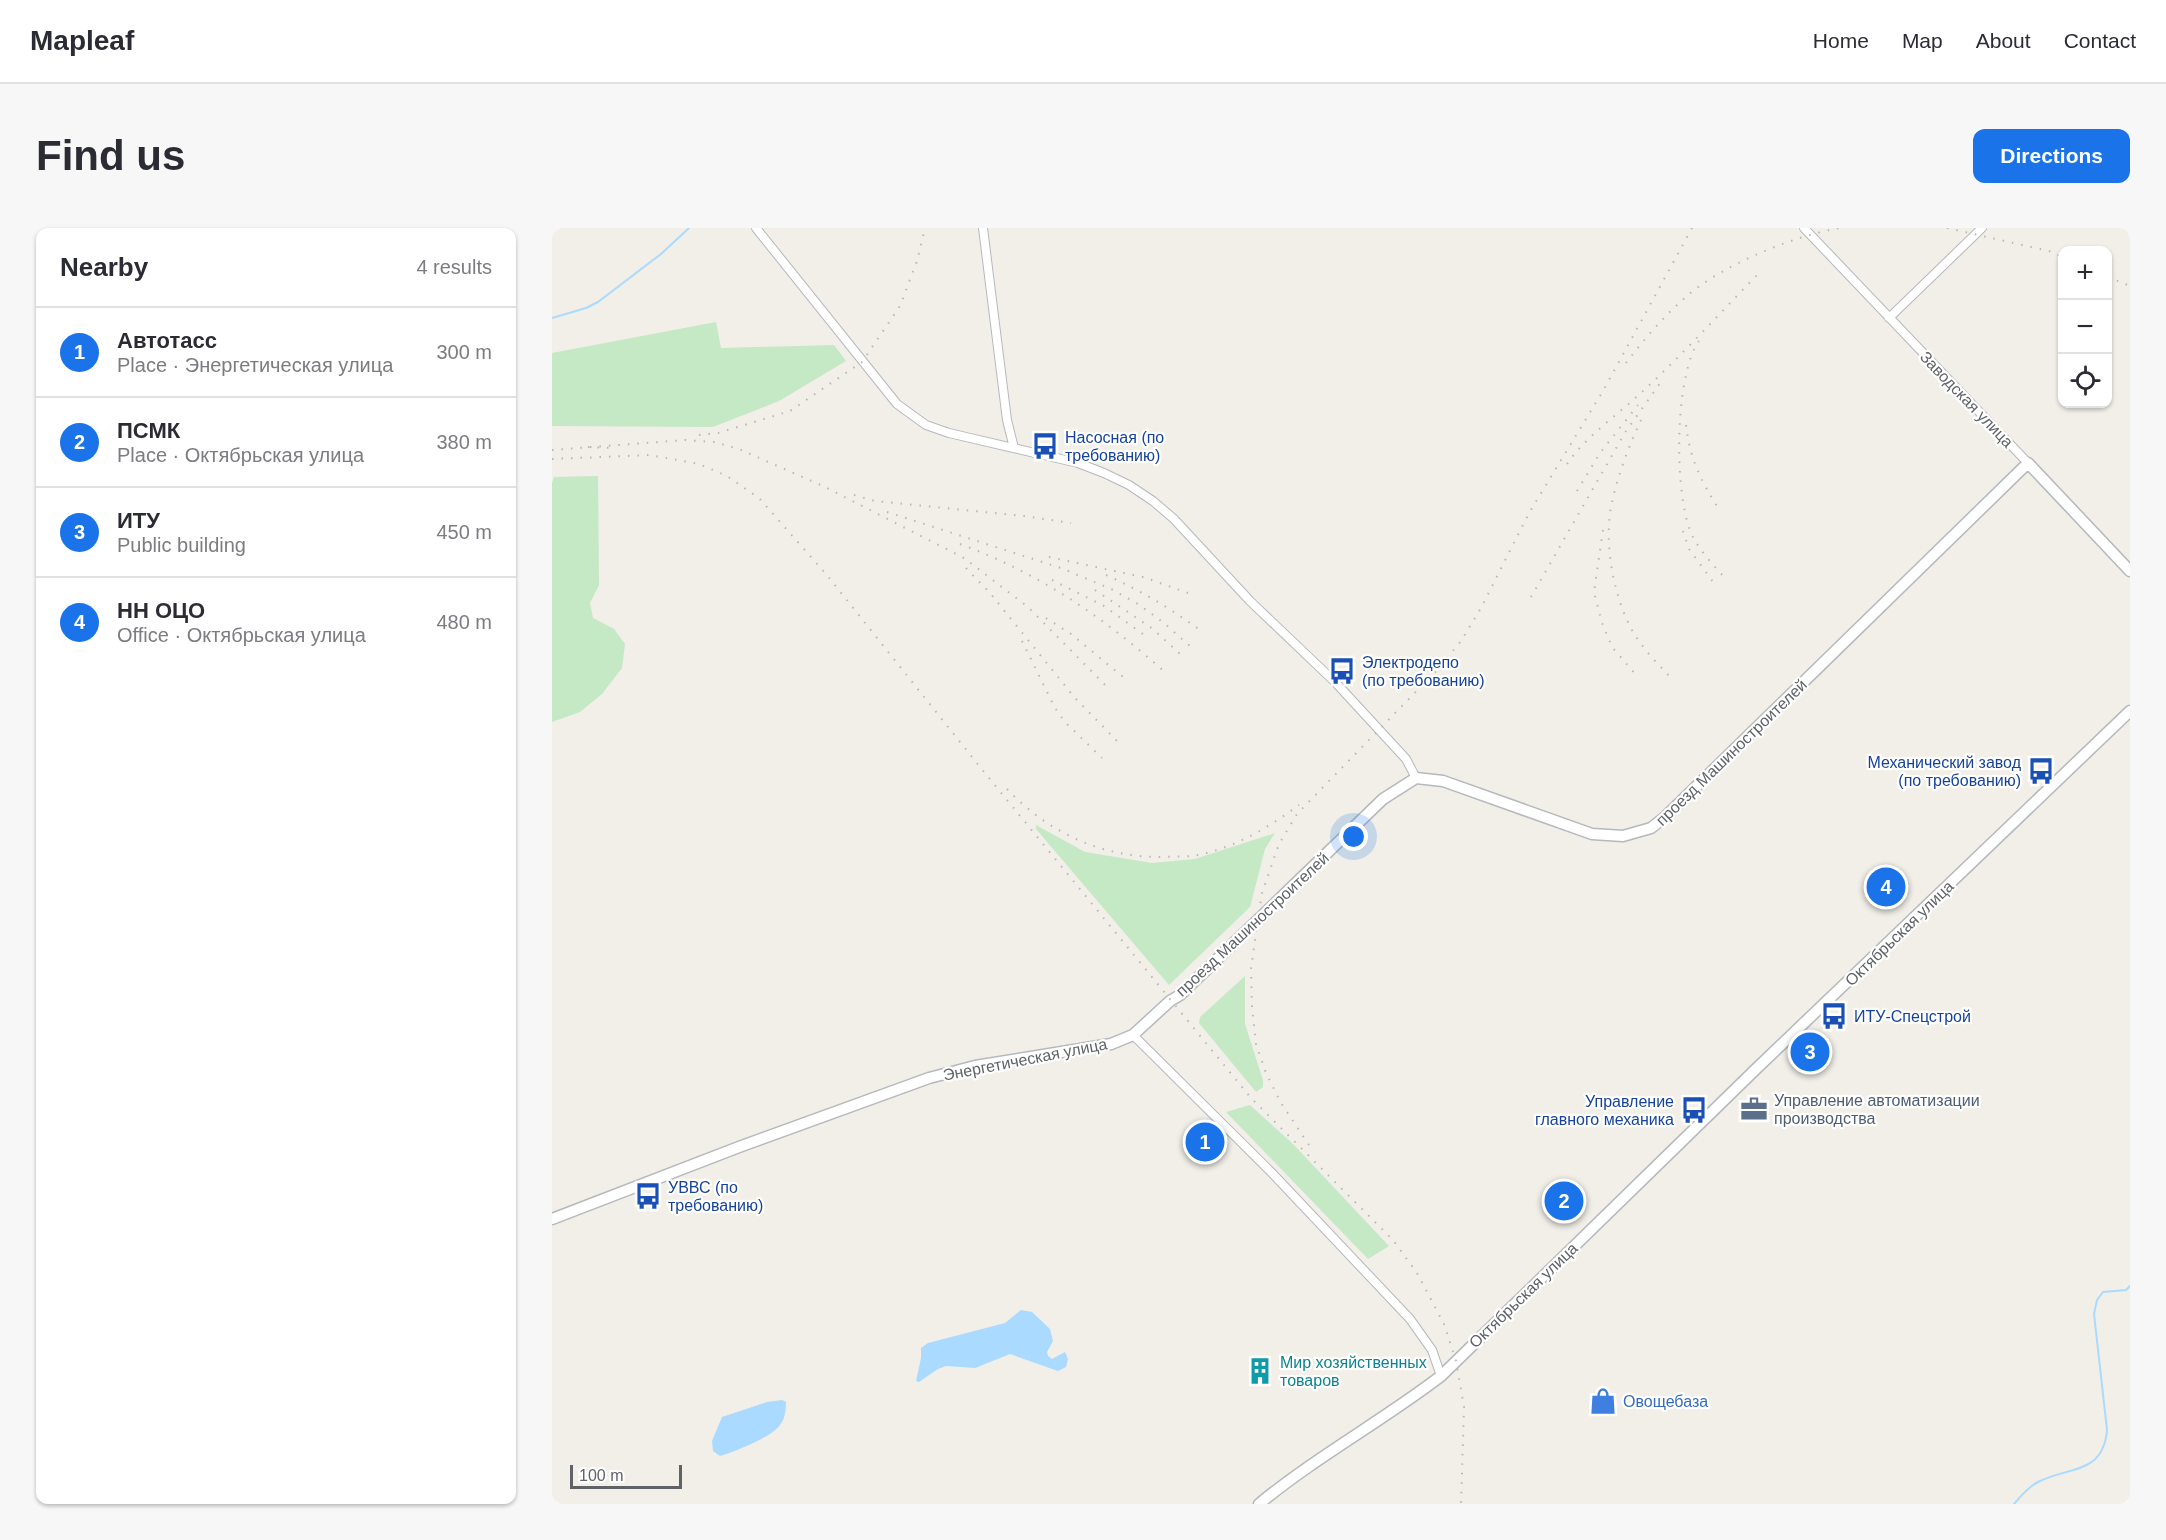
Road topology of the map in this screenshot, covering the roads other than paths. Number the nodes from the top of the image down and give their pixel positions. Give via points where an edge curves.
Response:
1 (756, 228) edge
2 (983, 228) edge
3 (1804, 228) edge
4 (1982, 228) edge
5 (1889, 318) junction
6 (1014, 448) junction
7 (2028, 463) junction
8 (2130, 571) edge
9 (2130, 711) edge
10 (1416, 778) junction
11 (1134, 1035) junction
12 (552, 1218) edge
13 (1441, 1376) junction
14 (1259, 1504) edge

1 - 6 street via 897,404 926,425
2 - 6 street via 1007,420
3 - 5 street, Заводская улица
4 - 5 street
5 - 7 street, Заводская улица
6 - 10 street via 1104,472 1153,501 1336,683 1406,759
7 - 8 street, Заводская улица
7 - 10 street, проезд Машиностроителей via 1651,828 1623,836 1592,834 1443,780
9 - 13 street, Октябрьская улица
10 - 11 street, проезд Машиностроителей via 1383,800
11 - 12 street, Энергетическая улица via 1111,1044 975,1066 929,1078
11 - 13 street via 1249,1149 1403,1312 1432,1350
13 - 14 street, Октябрьская улица

